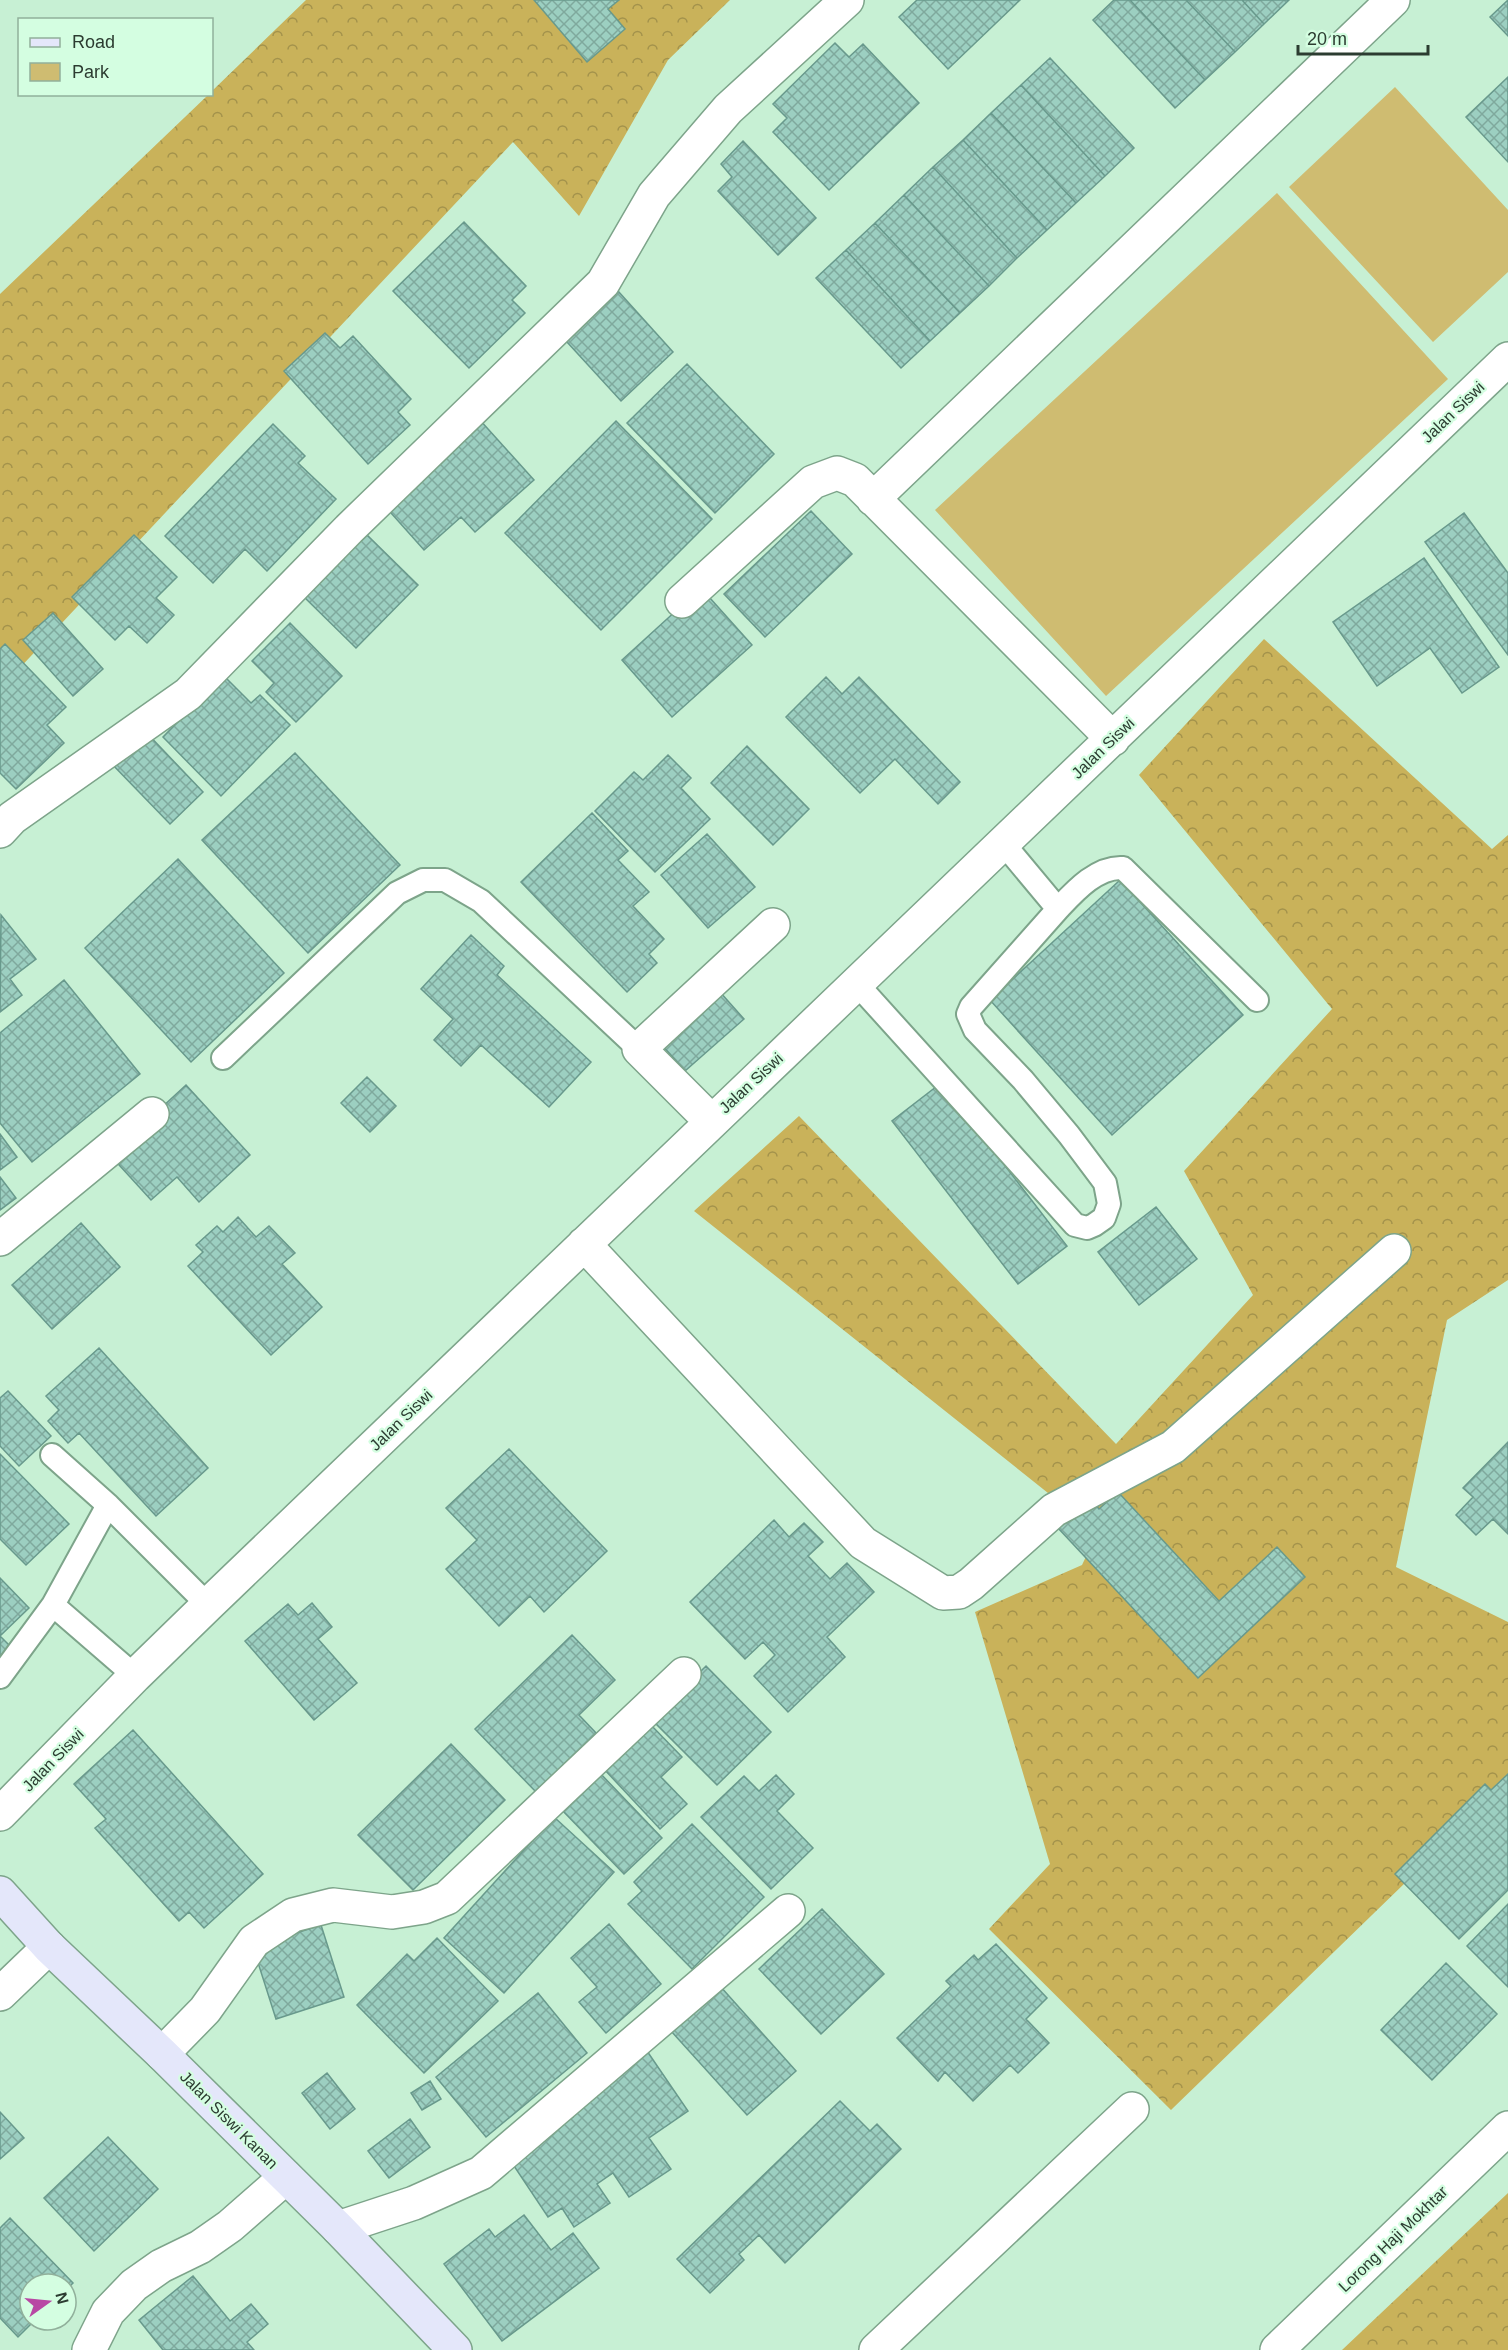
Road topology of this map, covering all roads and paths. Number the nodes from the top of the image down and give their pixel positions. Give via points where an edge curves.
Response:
1 (848, 0) edge
2 (1393, 0) edge
3 (1508, 359) edge
4 (873, 499) junction
5 (682, 601) dead end
6 (1113, 739) junction
7 (0, 831) edge
8 (1003, 843) junction
9 (1058, 909) junction
10 (773, 925) dead end
11 (857, 984) junction
12 (1257, 1000) dead end
13 (639, 1049) junction
14 (223, 1058) dead end
15 (152, 1114) dead end
16 (711, 1121) junction
17 (0, 1239) edge
18 (584, 1244) junction
19 (1394, 1251) dead end
20 (51, 1455) dead end
21 (108, 1505) junction
22 (53, 1605) junction
23 (208, 1605) junction
24 (684, 1674) dead end
25 (135, 1676) junction
26 (0, 1677) edge
27 (0, 1814) edge
28 (0, 1893) edge
29 (788, 1911) dead end
30 (49, 1947) junction
31 (0, 1994) edge
32 (162, 2054) junction
33 (1132, 2109) dead end
34 (1508, 2128) edge
35 (286, 2177) junction
36 (338, 2228) junction
37 (89, 2350) edge
38 (455, 2350) edge
39 (876, 2350) edge
40 (1277, 2350) edge

1 - 7 street via 728,109 654,195 603,283 349,529 188,694 12,818
2 - 4 street
3 - 6 street, Jalan Siswi
4 - 5 street via 855,480 837,473 813,482
4 - 6 street
6 - 8 street, Jalan Siswi
8 - 9 lane
8 - 11 street, Jalan Siswi
9 - 11 lane via 968,1014 975,1030 1031,1089 1105,1183 1109,1204 1104,1218 1094,1226 1081,1228 1075,1224
9 - 12 lane via 1076,890 1105,870 1123,868
10 - 13 street
11 - 16 street, Jalan Siswi
13 - 14 lane via 481,901 445,880 423,880 397,893
13 - 16 street
15 - 17 street
16 - 18 street, Jalan Siswi
18 - 19 street via 863,1543 943,1593 959,1592 971,1584 1054,1510 1173,1447
18 - 23 street, Jalan Siswi
20 - 21 lane
21 - 22 lane
21 - 23 lane
22 - 25 lane
22 - 26 lane
23 - 25 street, Jalan Siswi
24 - 32 street via 447,1898 424,1907 392,1912 333,1905 293,1915 254,1941 205,2010
25 - 27 street, Jalan Siswi
28 - 30 street, Jalan Siswi Kanan
29 - 36 street via 481,2174 414,2204
30 - 31 street
30 - 32 street, Jalan Siswi Kanan
32 - 35 street, Jalan Siswi Kanan
33 - 39 street
34 - 40 street, Lorong Haji Mokhtar
35 - 36 street, Jalan Siswi Kanan
35 - 37 street via 230,2226 134,2285 108,2312
36 - 38 street, Jalan Siswi Kanan

